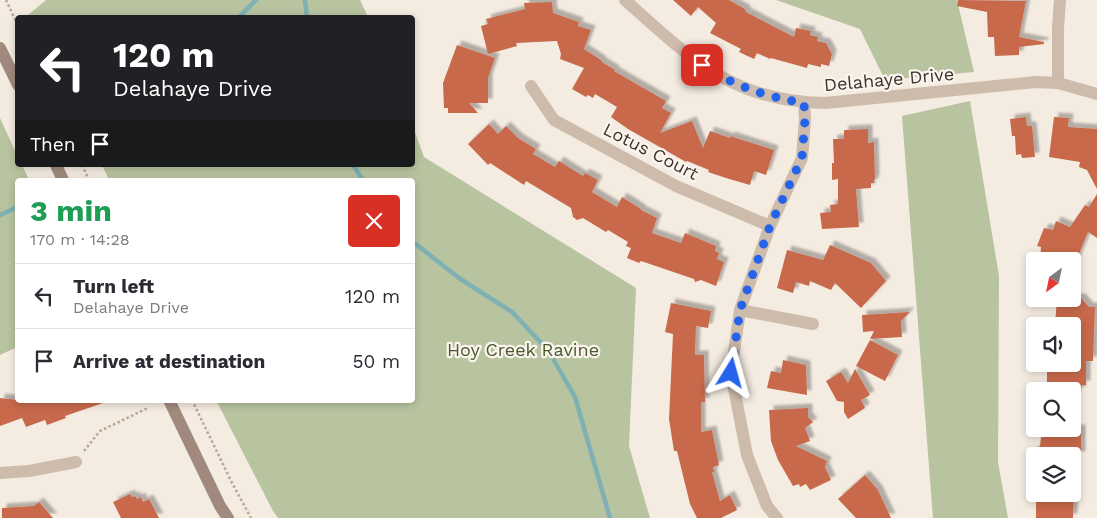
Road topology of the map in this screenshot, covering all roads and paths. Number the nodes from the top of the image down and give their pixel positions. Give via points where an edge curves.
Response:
1 (6, 0) edge
2 (625, 0) edge
3 (1060, 0) edge
4 (15, 20) edge
5 (0, 48) edge
6 (15, 79) edge
7 (1058, 83) junction
8 (531, 86) dead end
9 (1097, 94) edge
10 (804, 103) junction
11 (770, 226) junction
12 (740, 310) junction
13 (813, 324) dead end
14 (170, 403) edge
15 (193, 403) edge
16 (148, 408) dead end
17 (76, 462) joint
18 (0, 473) edge
19 (228, 518) edge
20 (251, 518) edge
21 (777, 518) edge

1 - 4 path
2 - 10 street, Delahaye Drive via 686,53 720,77 762,94
3 - 7 street
5 - 6 main road
7 - 9 street, Delahaye Drive
7 - 10 street, Delahaye Drive via 1036,82
8 - 11 street, Lotus Court via 554,120 676,186
10 - 11 street via 802,158
11 - 12 street
12 - 13 street
12 - 21 street via 731,373 747,455 767,506
14 - 19 main road
15 - 20 path
16 - 17 path via 100,431
17 - 18 street

